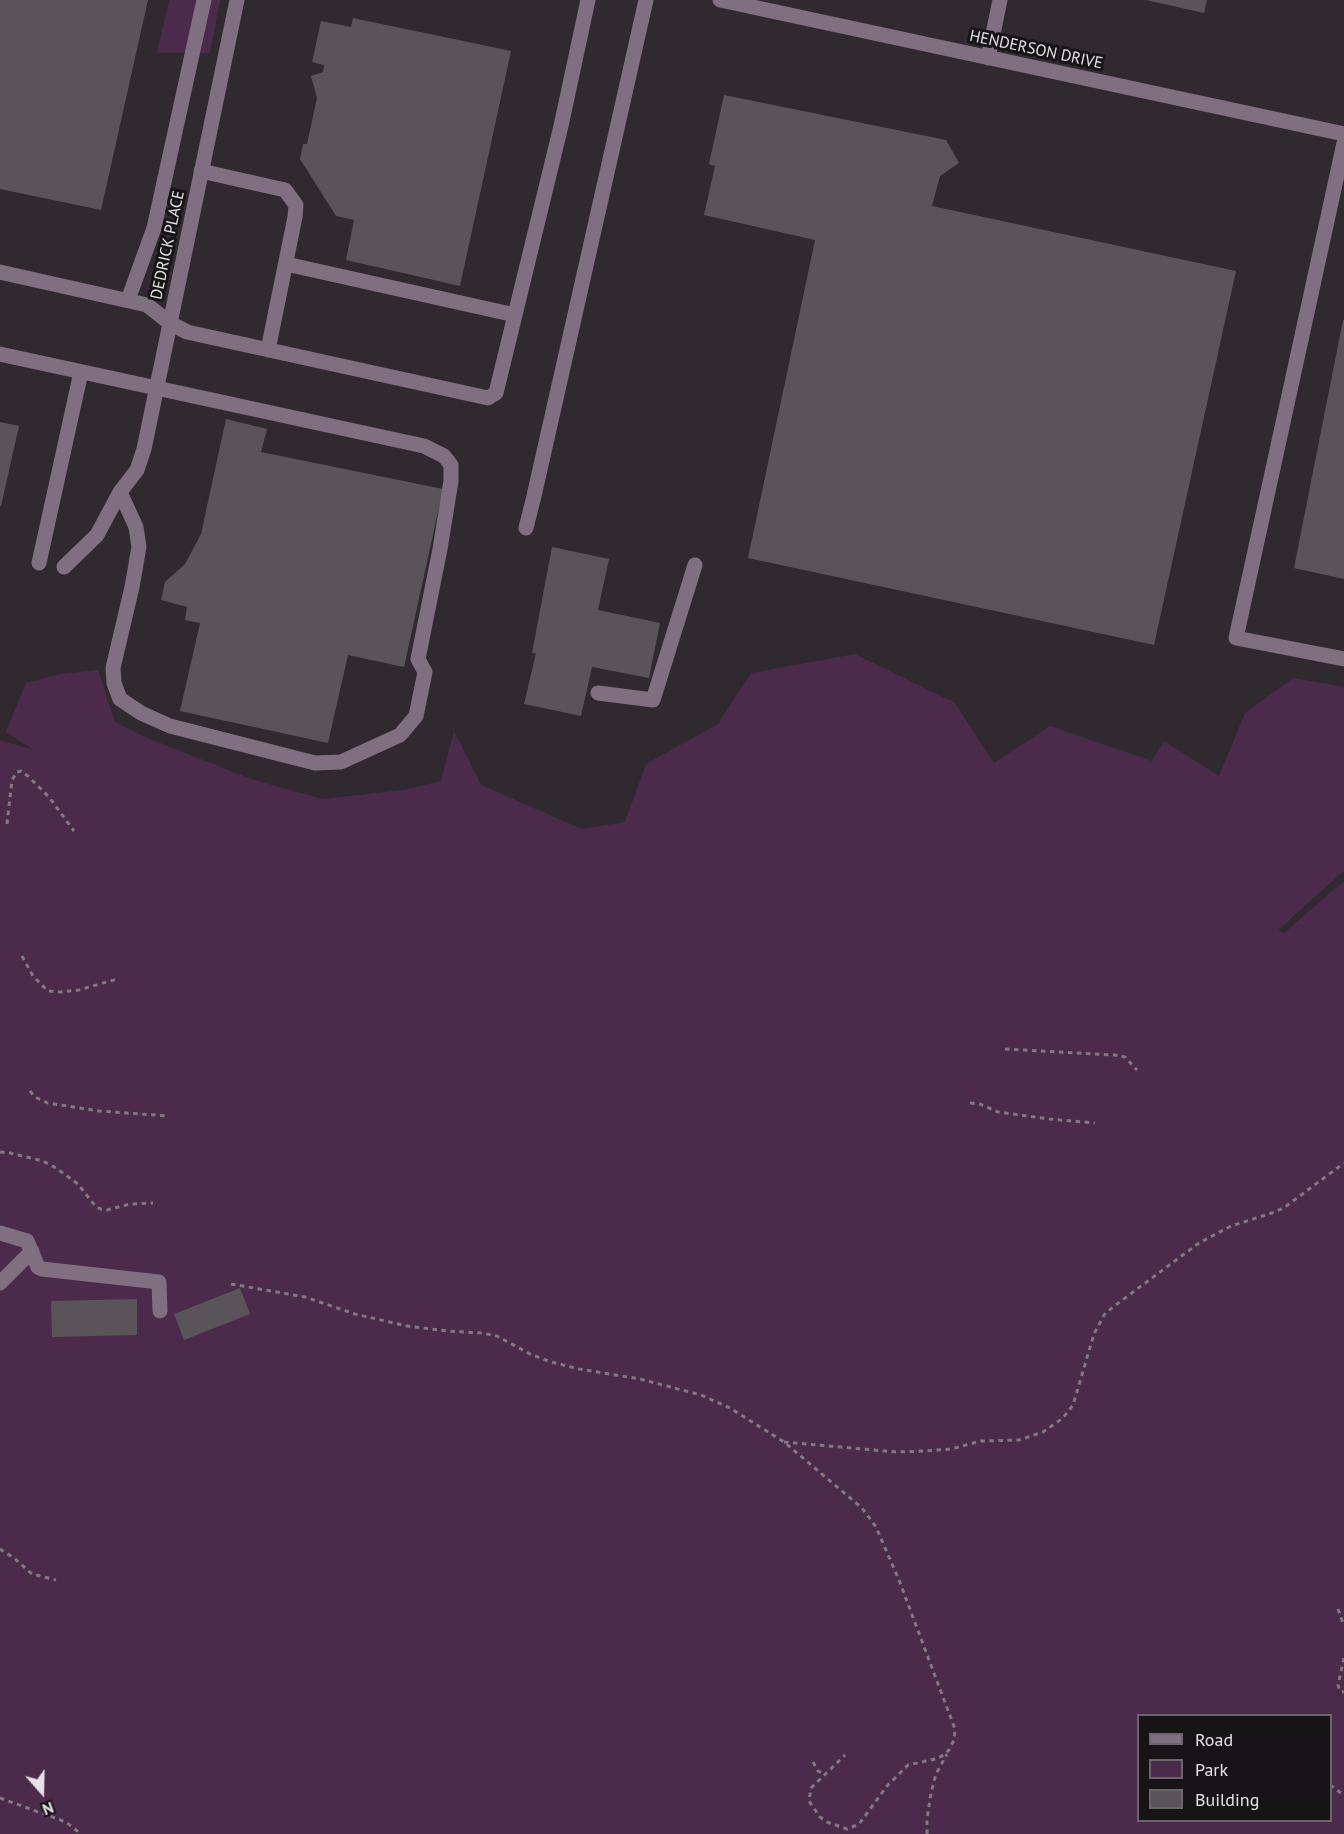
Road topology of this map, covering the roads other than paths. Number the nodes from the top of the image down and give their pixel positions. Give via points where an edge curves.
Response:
1 (204, 0) edge
2 (237, 0) edge
3 (588, 0) edge
4 (646, 0) edge
5 (720, 0) edge
6 (1000, 0) edge
7 (988, 58) junction
8 (1344, 135) edge
9 (1344, 143) edge
10 (201, 171) junction
11 (286, 264) junction
12 (0, 273) edge
13 (128, 300) junction
14 (515, 315) junction
15 (170, 323) junction
16 (268, 350) junction
17 (0, 354) edge
18 (81, 372) junction
19 (157, 387) junction
20 (120, 492) junction
21 (526, 528) dead end
22 (39, 563) dead end
23 (696, 565) dead end
24 (64, 567) dead end
25 (1344, 659) edge
26 (598, 693) dead end
27 (0, 1233) edge
28 (30, 1246) junction
29 (0, 1283) edge
30 (160, 1311) dead end

1 - 13 street via 154,228
2 - 10 street, DEDRICK PLACE
3 - 14 street
4 - 21 street
5 - 7 street, HENDERSON DRIVE
6 - 7 street
7 - 8 street, HENDERSON DRIVE
9 - 25 street via 1236,638
10 - 11 street via 285,190 296,205
10 - 15 street, DEDRICK PLACE
11 - 14 street
11 - 16 street
12 - 13 street
13 - 15 street via 147,305
14 - 16 street via 496,393 488,398
15 - 16 street via 187,332
15 - 19 street, DEDRICK PLACE
17 - 18 street
18 - 19 street
18 - 22 street
19 - 20 street, DEDRICK PLACE via 144,449 136,470
19 - 20 street via 424,446 444,456 451,465 451,481 418,658 424,672 416,717 400,735 340,762 315,763 170,726 120,699 113,668 140,548 136,527
20 - 24 street, DEDRICK PLACE via 97,535
23 - 26 street via 652,700
27 - 28 street
28 - 29 street
28 - 30 street via 42,1269 159,1282

